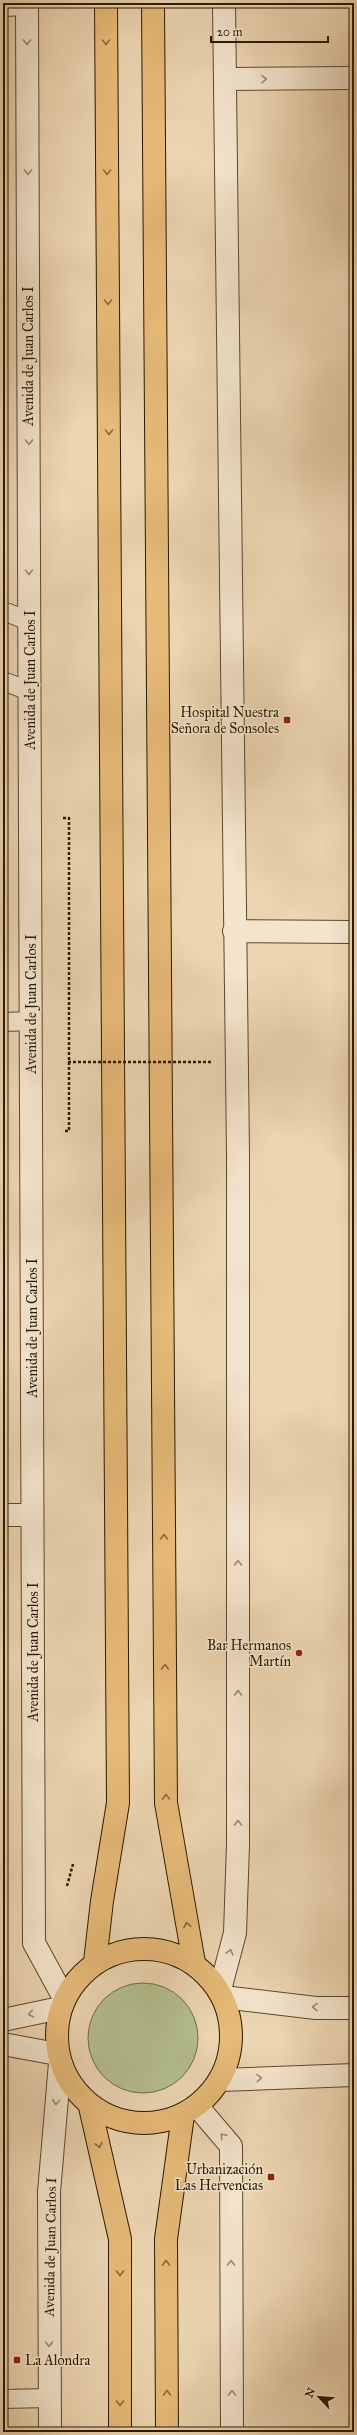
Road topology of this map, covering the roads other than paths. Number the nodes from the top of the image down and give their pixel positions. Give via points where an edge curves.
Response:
1 (106, 3) edge
2 (153, 3) edge
3 (224, 3) edge
4 (27, 5) edge
5 (3, 7) edge
6 (354, 78) edge
7 (225, 79) junction
8 (3, 611) edge
9 (29, 621) junction
10 (3, 681) edge
11 (29, 691) junction
12 (234, 931) junction
13 (354, 932) edge
14 (31, 1021) junction
15 (3, 1022) edge
16 (3, 1515) edge
17 (32, 1515) junction
18 (95, 1962) junction
19 (194, 1963) junction
20 (222, 1994) junction
21 (62, 2003) junction
22 (354, 2008) edge
23 (3, 2020) edge
24 (3, 2044) edge
25 (58, 2058) junction
26 (354, 2075) edge
27 (220, 2080) junction
28 (90, 2107) junction
29 (190, 2111) junction
30 (50, 2398) junction
31 (3, 2399) edge
32 (50, 2432) edge
33 (120, 2432) edge
34 (167, 2432) edge
35 (232, 2432) edge

1 -> 18 highway via 118,1803
19 -> 2 highway via 166,1803
3 - 7 street
4 - 5 lane
4 -> 9 street, Avenida de Juan Carlos I
7 -> 6 street
7 - 12 street
8 - 9 lane
9 - 11 street, Avenida de Juan Carlos I
10 - 11 lane
11 - 14 street, Avenida de Juan Carlos I
12 - 13 street
20 -> 12 street via 235,1934 238,1845 238,1154
14 - 15 lane
14 - 17 street, Avenida de Juan Carlos I
16 - 17 street
17 - 21 street, Avenida de Juan Carlos I via 34,1944
18 - 19 highway via 128,1949 162,1949
18 - 21 highway
19 - 20 highway
22 -> 20 street via 316,2008
20 - 27 highway via 232,2040
21 -> 23 street
21 - 25 highway
24 - 25 street
25 - 28 highway
25 -> 30 street, Avenida de Juan Carlos I via 49,2192
27 -> 26 street
27 - 29 highway
28 - 29 highway via 136,2124
28 -> 33 highway via 120,2239
34 -> 29 highway via 166,2239
35 -> 29 street via 231,2146
30 - 31 lane
30 - 32 street, Avenida de Juan Carlos I

